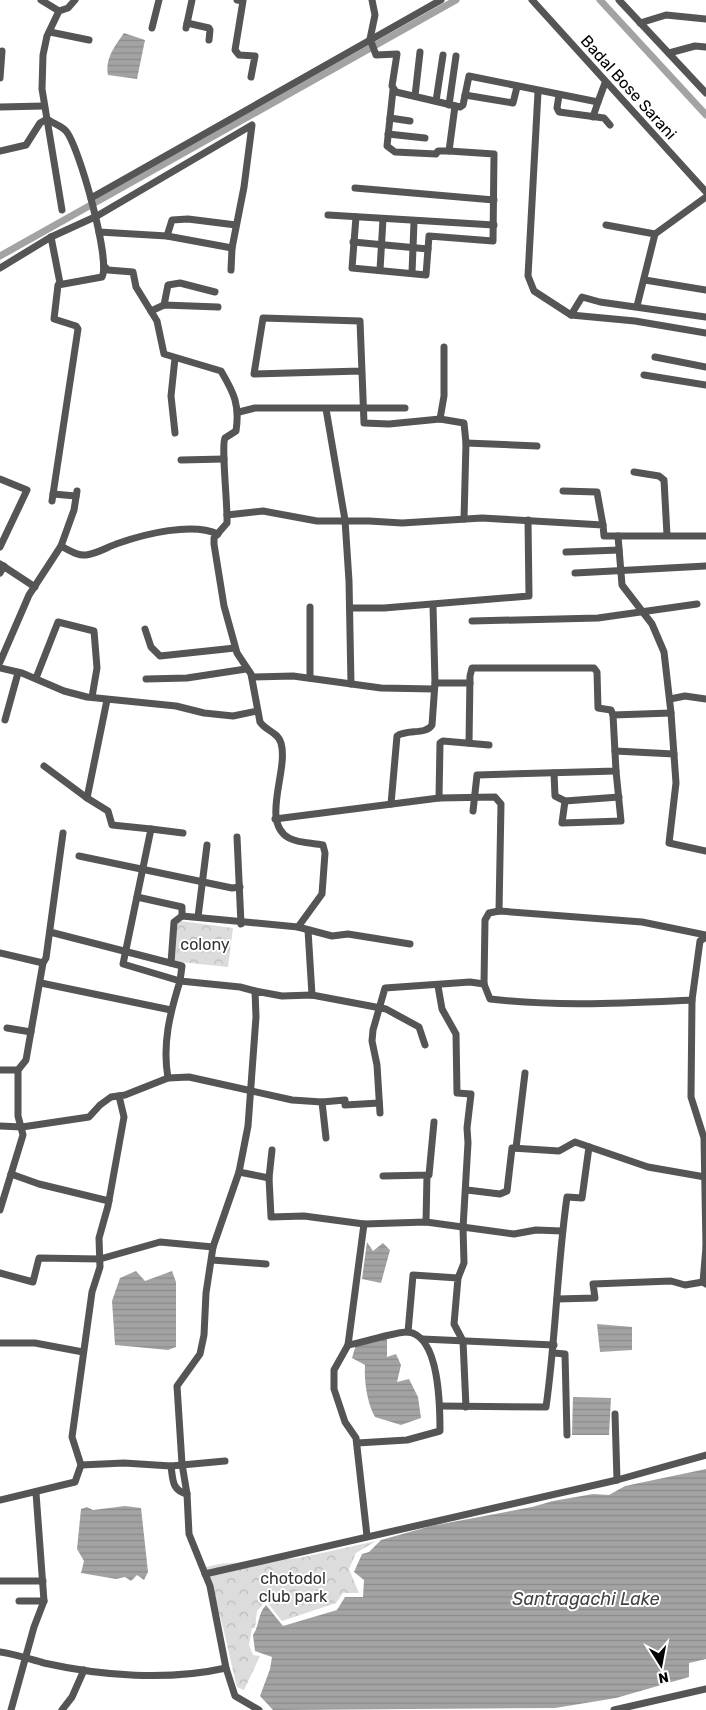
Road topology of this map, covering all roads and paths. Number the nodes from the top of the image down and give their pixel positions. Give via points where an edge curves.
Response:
1 (41, 0) edge
2 (75, 0) edge
3 (159, 0) edge
4 (192, 0) edge
5 (237, 0) edge
6 (372, 0) edge
7 (441, 0) edge
8 (532, 0) edge
9 (619, 0) edge
10 (59, 11) junction
11 (706, 19) edge
12 (640, 23) junction
13 (152, 28) dead end
14 (50, 32) junction
15 (370, 39) junction
16 (89, 40) dead end
17 (209, 40) dead end
18 (706, 47) edge
19 (2, 51) dead end
20 (420, 52) dead end
21 (669, 53) junction
22 (443, 55) dead end
23 (456, 56) dead end
24 (251, 77) dead end
25 (0, 78) edge
26 (605, 83) junction
27 (517, 87) junction
28 (393, 90) junction
29 (538, 92) junction
30 (706, 93) edge
31 (465, 95) junction
32 (559, 95) junction
33 (414, 96) junction
34 (436, 102) junction
35 (598, 102) junction
36 (452, 105) junction
37 (44, 106) junction
38 (0, 107) edge
39 (593, 117) junction
40 (390, 118) junction
41 (46, 119) junction
42 (410, 121) dead end
43 (610, 125) dead end
44 (388, 134) junction
45 (425, 138) dead end
46 (0, 151) edge
47 (449, 151) junction
48 (355, 188) dead end
49 (706, 192) edge
50 (706, 197) edge
51 (90, 198) junction
52 (494, 200) junction
53 (62, 210) dead end
54 (96, 213) junction
55 (328, 215) dead end
56 (356, 217) junction
57 (383, 219) junction
58 (414, 222) junction
59 (494, 225) junction
60 (606, 225) dead end
61 (236, 226) junction
62 (99, 232) junction
63 (655, 234) junction
64 (167, 236) junction
65 (51, 237) junction
66 (354, 242) junction
67 (382, 245) junction
68 (232, 248) junction
69 (412, 248) junction
70 (428, 249) junction
71 (104, 266) junction
72 (0, 268) edge
73 (231, 270) dead end
74 (380, 270) junction
75 (412, 273) junction
76 (645, 280) junction
77 (60, 283) junction
78 (706, 290) edge
79 (215, 292) dead end
80 (164, 305) junction
81 (637, 306) junction
82 (218, 307) dead end
83 (152, 311) junction
84 (571, 315) junction
85 (706, 317) edge
86 (706, 333) edge
87 (444, 347) dead end
88 (655, 357) dead end
89 (175, 358) junction
90 (706, 367) edge
91 (361, 371) junction
92 (644, 375) dead end
93 (706, 386) edge
94 (362, 408) junction
95 (405, 408) dead end
96 (326, 409) junction
97 (239, 412) junction
98 (440, 419) junction
99 (175, 433) dead end
100 (466, 443) junction
101 (537, 446) dead end
102 (224, 459) junction
103 (181, 460) dead end
104 (634, 472) dead end
105 (0, 479) edge
106 (564, 491) dead end
107 (228, 515) junction
108 (464, 519) junction
109 (345, 520) junction
110 (528, 520) junction
111 (603, 525) junction
112 (218, 534) junction
113 (667, 534) junction
114 (618, 536) junction
115 (706, 536) edge
116 (61, 546) junction
117 (0, 547) edge
118 (619, 550) junction
119 (566, 552) dead end
120 (706, 566) edge
121 (1, 568) edge
122 (621, 570) junction
123 (575, 573) dead end
124 (34, 586) junction
125 (697, 604) dead end
126 (433, 605) junction
127 (310, 607) dead end
128 (350, 608) junction
129 (643, 612) junction
130 (472, 622) dead end
131 (146, 629) dead end
132 (235, 648) junction
133 (0, 662) edge
134 (0, 668) edge
135 (246, 669) junction
136 (18, 673) junction
137 (36, 678) junction
138 (146, 678) dead end
139 (252, 678) junction
140 (310, 678) junction
141 (470, 683) junction
142 (351, 684) junction
143 (435, 686) junction
144 (92, 697) junction
145 (670, 699) junction
146 (706, 699) edge
147 (107, 700) junction
148 (257, 711) junction
149 (671, 713) junction
150 (613, 715) junction
151 (6, 720) dead end
152 (469, 743) junction
153 (489, 745) dead end
154 (615, 752) junction
155 (674, 754) junction
156 (44, 766) dead end
157 (616, 772) junction
158 (554, 773) junction
159 (619, 797) junction
160 (87, 798) junction
161 (439, 798) junction
162 (475, 798) junction
163 (564, 801) junction
164 (391, 804) junction
165 (473, 811) dead end
166 (274, 818) junction
167 (151, 829) junction
168 (184, 832) dead end
169 (63, 833) dead end
170 (237, 837) dead end
171 (207, 845) dead end
172 (706, 851) edge
173 (79, 856) dead end
174 (143, 871) junction
175 (201, 882) junction
176 (240, 887) junction
177 (137, 897) junction
178 (499, 911) junction
179 (182, 916) junction
180 (198, 917) junction
181 (241, 924) junction
182 (298, 927) junction
183 (308, 930) junction
184 (50, 932) junction
185 (706, 936) edge
186 (410, 944) dead end
187 (125, 951) junction
188 (0, 953) edge
189 (43, 963) junction
190 (171, 963) junction
191 (180, 981) junction
192 (41, 984) junction
193 (484, 984) junction
194 (438, 986) junction
195 (255, 991) junction
196 (312, 995) junction
197 (692, 1000) junction
198 (380, 1007) junction
199 (171, 1010) junction
200 (7, 1028) dead end
201 (32, 1032) junction
202 (424, 1045) dead end
203 (0, 1070) edge
204 (18, 1070) junction
205 (525, 1073) dead end
206 (168, 1078) junction
207 (250, 1092) junction
208 (119, 1096) junction
209 (322, 1102) junction
210 (380, 1103) junction
211 (380, 1113) dead end
212 (434, 1122) dead end
213 (0, 1126) edge
214 (22, 1126) junction
215 (326, 1138) dead end
216 (705, 1138) edge
217 (589, 1147) junction
218 (516, 1148) junction
219 (272, 1150) dead end
220 (239, 1172) junction
221 (12, 1174) junction
222 (427, 1175) junction
223 (383, 1176) dead end
224 (269, 1178) junction
225 (705, 1178) edge
226 (466, 1190) junction
227 (705, 1192) edge
228 (109, 1201) junction
229 (0, 1210) edge
230 (426, 1222) junction
231 (364, 1224) junction
232 (463, 1228) junction
233 (562, 1231) junction
234 (213, 1247) junction
235 (706, 1248) edge
236 (100, 1259) junction
237 (212, 1260) junction
238 (266, 1264) dead end
239 (0, 1273) edge
240 (458, 1278) junction
241 (705, 1283) edge
242 (557, 1299) junction
243 (408, 1332) junction
244 (422, 1339) junction
245 (464, 1341) junction
246 (0, 1343) edge
247 (348, 1346) junction
248 (554, 1349) junction
249 (83, 1352) junction
250 (440, 1406) junction
251 (466, 1407) junction
252 (615, 1414) dead end
253 (567, 1435) dead end
254 (357, 1443) junction
255 (706, 1455) edge
256 (224, 1461) dead end
257 (182, 1464) junction
258 (81, 1465) junction
259 (171, 1466) junction
260 (617, 1480) junction
261 (36, 1493) junction
262 (187, 1494) junction
263 (0, 1500) edge
264 (367, 1536) junction
265 (205, 1574) junction
266 (0, 1581) edge
267 (43, 1581) junction
268 (20, 1601) dead end
269 (44, 1601) junction
270 (0, 1652) edge
271 (27, 1658) junction
272 (226, 1668) junction
273 (84, 1670) junction
274 (706, 1690) edge
275 (11, 1710) edge
276 (62, 1710) edge
277 (259, 1710) edge
278 (614, 1710) edge

1 - 10 street
2 - 10 street via 68,8
3 - 13 street
4 - 17 street via 186,25 208,28
5 - 24 street via 243,1 235,50 239,54 255,56
6 - 15 street via 374,15
7 - 15 street
8 - 26 street, Badal Bose Sarani
9 - 12 street
10 - 14 street
11 - 12 street via 666,15
12 - 21 street
14 - 16 street
14 - 37 street via 42,63
15 - 28 street via 376,55 398,54
15 - 51 street
18 - 21 street via 695,46
19 - 25 street
20 - 33 street
21 - 30 street
22 - 34 street
23 - 36 street
26 - 35 street
26 - 49 street, Badal Bose Sarani
27 - 29 street
27 - 31 street via 513,103
27 - 31 street via 469,76
28 - 33 street
28 - 40 street
29 - 32 street
29 - 84 street via 528,276 534,291
31 - 36 street via 463,105
32 - 35 street
32 - 39 street via 559,112
33 - 34 street
34 - 36 street
35 - 39 street
36 - 47 street
37 - 38 street
37 - 41 street
39 - 43 street via 604,118
40 - 42 street
40 - 44 street
41 - 46 street via 26,145
41 - 51 street via 66,131
41 - 53 street via 55,155
44 - 45 street
44 - 47 street via 387,146 395,152 436,154
47 - 52 street via 494,154
48 - 52 street
50 - 63 street
51 - 54 street
52 - 59 street
54 - 61 street via 252,125
54 - 62 street
54 - 65 street
55 - 56 street
56 - 57 street
56 - 66 street
57 - 58 street
57 - 67 street
58 - 59 street
58 - 69 street
59 - 70 street via 493,241 429,236
60 - 63 street
61 - 64 street via 172,220
61 - 68 street
62 - 64 street
62 - 71 street
63 - 76 street
64 - 68 street
65 - 72 street
65 - 77 street
66 - 67 street
66 - 74 street via 352,268
67 - 69 street
67 - 74 street
68 - 73 street
69 - 70 street
69 - 75 street
70 - 75 street via 426,275
71 - 77 street via 102,277
71 - 83 street via 108,270 133,272 136,287
74 - 75 street
76 - 78 street
76 - 81 street
77 - 116 street via 54,319 78,329 52,498 76,493 74,510
79 - 80 street via 180,283 168,285
80 - 82 street
80 - 83 street
81 - 84 street via 582,297
81 - 85 street
83 - 89 street via 164,354
84 - 86 street
87 - 98 street via 444,396
88 - 90 street
89 - 97 street via 221,370
89 - 99 street via 171,396
91 - 91 street via 254,374 263,318 360,321
91 - 94 street
92 - 93 street
94 - 95 street
94 - 96 street
94 - 98 street via 364,423
96 - 97 street via 256,408
96 - 109 street
97 - 102 street via 236,431 223,441
98 - 100 street via 464,423
100 - 101 street
100 - 108 street
102 - 103 street
102 - 107 street
104 - 113 street via 659,476 664,480
105 - 117 street via 27,490
106 - 111 street via 597,492
107 - 109 street via 263,511 317,521
107 - 112 street via 226,525
108 - 109 street via 402,523
108 - 110 street
109 - 128 street
110 - 111 street
110 - 126 street via 529,596
111 - 114 street via 604,536
112 - 116 street via 208,529 163,532 136,537 86,555 75,554
112 - 132 street via 214,544 217,568
113 - 114 street
113 - 115 street
114 - 118 street
116 - 124 street
118 - 119 street
118 - 122 street
120 - 122 street
121 - 124 street
122 - 123 street
122 - 129 street via 622,585
124 - 133 street
125 - 129 street
126 - 128 street
126 - 143 street
127 - 140 street
128 - 142 street
129 - 130 street via 598,618
129 - 145 street via 664,652
131 - 132 street via 151,647 160,656
132 - 135 street
134 - 136 street
135 - 138 street via 187,678
135 - 139 street
136 - 137 street
136 - 151 street
137 - 144 street via 64,691
137 - 144 street via 58,622 94,631 97,668
139 - 140 street
139 - 148 street
140 - 142 street
141 - 143 street
141 - 150 street via 472,668 592,668 596,672 598,708 611,710
141 - 152 street
142 - 143 street via 381,688
143 - 164 street via 430,728 406,731 395,739
144 - 147 street
145 - 146 street via 686,696
145 - 149 street
147 - 148 street via 176,706 233,716
147 - 160 street
148 - 166 street via 262,725 276,734 282,746
149 - 150 street
149 - 155 street
150 - 154 street
152 - 153 street
152 - 161 street via 440,743
154 - 155 street
154 - 157 street
155 - 172 street via 676,783 670,843
156 - 160 street
157 - 158 street
157 - 159 street
158 - 162 street via 477,775
158 - 163 street via 555,796
159 - 163 street
159 - 163 street via 621,821 562,823
160 - 167 street via 108,811 112,826
161 - 162 street
161 - 164 street
162 - 165 street
162 - 178 street via 495,797 501,804
164 - 166 street
166 - 182 street via 290,838 323,845 325,853 322,894
167 - 168 street
167 - 174 street
169 - 184 street
170 - 176 street
171 - 175 street
173 - 174 street
174 - 175 street
174 - 177 street
175 - 176 street
175 - 180 street
176 - 181 street
177 - 179 street via 182,907
177 - 187 street
178 - 185 street via 642,922
178 - 193 street via 489,913 485,920
179 - 180 street
179 - 190 street via 174,922
180 - 181 street
181 - 182 street
182 - 183 street
183 - 186 street via 332,936 348,934
183 - 196 street
184 - 187 street
184 - 189 street
185 - 197 street via 700,941
187 - 190 street
187 - 191 street via 122,964
188 - 189 street
189 - 192 street
190 - 191 street via 182,966
191 - 195 street via 240,986
191 - 199 street
192 - 199 street
192 - 201 street
193 - 194 street via 470,982
193 - 197 street via 490,999 515,1002
194 - 198 street via 389,986 385,988
194 - 226 street via 442,1009 456,1034 458,1093 471,1094
195 - 196 street via 282,996
195 - 207 street
196 - 198 street
197 - 216 street via 691,1097
198 - 202 street via 419,1027
198 - 210 street via 372,1041
199 - 206 street via 165,1043
200 - 201 street
201 - 204 street via 26,1060
203 - 204 street
204 - 214 street via 18,1110
205 - 218 street
206 - 207 street via 189,1077
206 - 208 street
207 - 209 street
207 - 220 street via 248,1126
208 - 214 street via 111,1097 89,1117
208 - 228 street via 124,1117
209 - 210 street via 345,1100 345,1105
209 - 215 street
210 - 211 street
212 - 222 street
213 - 214 street
214 - 221 street via 23,1135
216 - 225 street
217 - 218 street via 575,1142 559,1151
217 - 225 street via 648,1167
217 - 233 street via 582,1198 567,1197
218 - 226 street via 512,1148 507,1192
219 - 224 street
220 - 224 street
220 - 234 street
221 - 228 street
221 - 229 street
222 - 223 street
222 - 230 street
224 - 231 street via 271,1217 304,1216
225 - 227 street
226 - 232 street
227 - 235 street
228 - 236 street via 99,1238
230 - 231 street
230 - 232 street
231 - 247 street
232 - 233 street via 514,1234 536,1230
232 - 240 street via 464,1263
233 - 242 street
234 - 236 street via 160,1242
234 - 237 street
235 - 241 street
236 - 239 street via 39,1258 33,1282
236 - 249 street
237 - 238 street
237 - 257 street via 200,1354 177,1386
240 - 243 street via 413,1274
240 - 245 street via 454,1324
241 - 242 street via 593,1284 595,1298
242 - 248 street
243 - 244 street
243 - 247 street
244 - 245 street
244 - 250 street via 435,1365
245 - 248 street
245 - 251 street
246 - 249 street via 35,1343
247 - 254 street via 334,1370 334,1389 345,1422
248 - 251 street via 546,1407
248 - 253 street via 565,1354
249 - 258 street via 72,1437
250 - 251 street
250 - 254 street via 440,1431 407,1440
252 - 260 street
254 - 264 street
255 - 260 street
256 - 257 street
257 - 259 street
257 - 262 street
258 - 259 street
258 - 261 street via 75,1482
259 - 262 street via 175,1488
260 - 264 street
261 - 263 street
261 - 267 street
262 - 265 street via 189,1534
264 - 265 street
265 - 272 street
266 - 267 street
267 - 269 street
268 - 269 street
269 - 271 street
270 - 271 street
271 - 273 street
271 - 275 street
272 - 273 street via 186,1675
272 - 277 street via 235,1696
273 - 276 street
274 - 278 street

